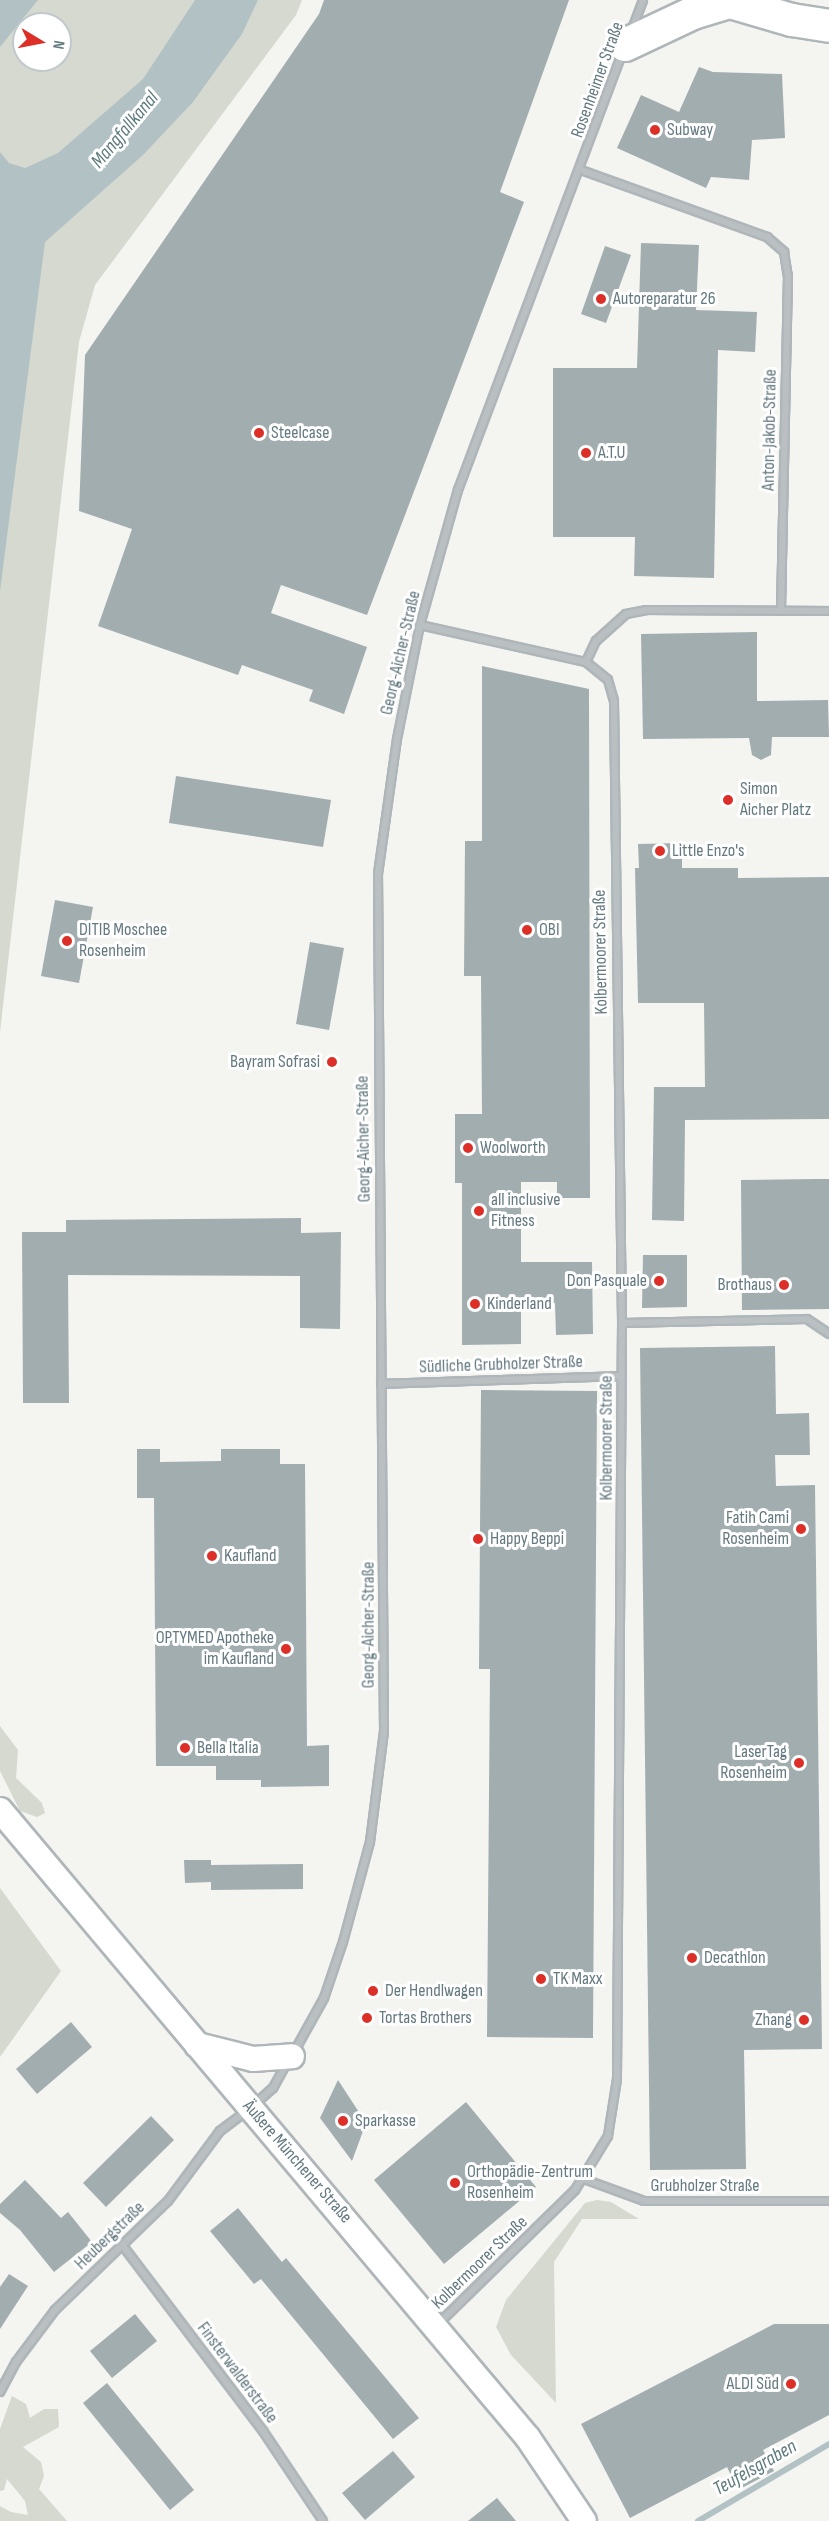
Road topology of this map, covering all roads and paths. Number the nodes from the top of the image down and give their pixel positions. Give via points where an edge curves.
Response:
1 (644, 0) edge
2 (726, 1) edge
3 (829, 26) edge
4 (625, 45) junction
5 (581, 170) junction
6 (782, 610) junction
7 (829, 611) edge
8 (420, 625) junction
9 (586, 662) junction
10 (622, 1323) junction
11 (829, 1334) edge
12 (621, 1376) junction
13 (381, 1384) junction
14 (0, 1810) edge
15 (197, 2045) junction
16 (292, 2056) junction
17 (250, 2109) junction
18 (584, 2179) junction
19 (829, 2201) edge
20 (123, 2246) junction
21 (436, 2326) junction
22 (0, 2392) edge
23 (324, 2521) edge
24 (584, 2521) edge

1 - 4 street, Rosenheimer Straße
2 - 3 highway
2 - 4 highway
4 - 5 street, Rosenheimer Straße
5 - 6 street, Anton-Jakob-Straße via 767,237 784,252 788,276
5 - 8 street, Georg-Aicher-Straße via 458,490
6 - 7 street
6 - 9 street via 647,610 626,614 602,633
8 - 9 street, Kolbermoorer Straße
8 - 13 street, Georg-Aicher-Straße via 397,739 378,874
9 - 10 street, Kolbermoorer Straße via 608,680 614,700
10 - 11 street via 807,1319
10 - 12 street, Kolbermoorer Straße
12 - 13 street, Südliche Grubholzer Straße
12 - 18 street, Kolbermoorer Straße via 617,2079 608,2136
13 - 16 street, Georg-Aicher-Straße via 386,1668 384,1731 370,1842 324,1998
14 - 15 main road, Äußere Münchener Straße
15 - 16 main road via 253,2059
15 - 17 main road, Äußere Münchener Straße
16 - 17 street, Georg-Aicher-Straße via 273,2088
17 - 20 street, Heubergstraße via 220,2131 168,2201
17 - 21 main road, Äußere Münchener Straße
18 - 19 street, Grubholzer Straße via 644,2201
18 - 21 street, Kolbermoorer Straße
20 - 22 street, Heubergstraße via 55,2310 16,2362
20 - 23 street, Finsterwalderstraße via 263,2431
21 - 24 main road, Äußere Münchener Straße via 540,2453

